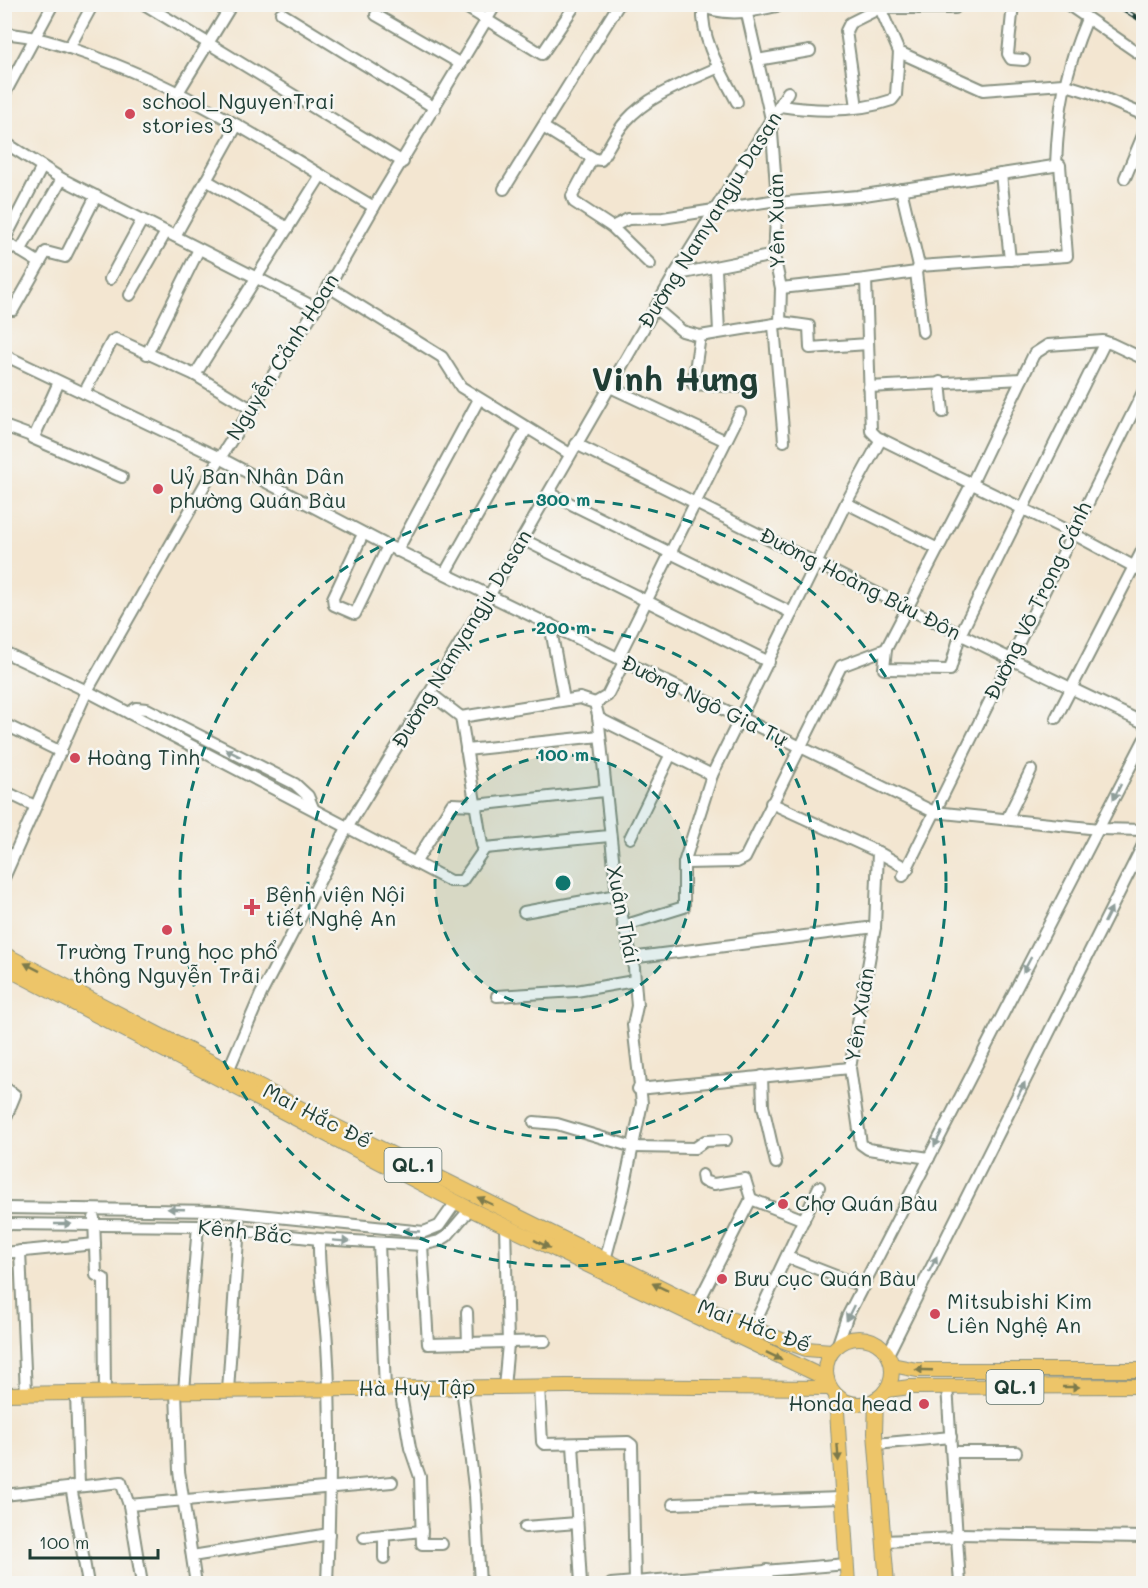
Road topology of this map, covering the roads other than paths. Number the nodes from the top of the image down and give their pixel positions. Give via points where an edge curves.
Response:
1 (53, 4) edge
2 (93, 4) edge
3 (144, 4) edge
4 (232, 4) edge
5 (461, 4) edge
6 (496, 4) edge
7 (619, 4) edge
8 (785, 4) edge
9 (1013, 4) edge
10 (1067, 4) edge
11 (699, 6) edge
12 (877, 6) edge
13 (763, 7) edge
14 (158, 8) edge
15 (573, 8) dead end
16 (955, 8) dead end
17 (281, 13) dead end
18 (747, 14) junction
19 (376, 15) dead end
20 (487, 19) junction
21 (1087, 19) junction
22 (4, 33) edge
23 (37, 36) junction
24 (208, 43) junction
25 (69, 48) junction
26 (810, 51) dead end
27 (899, 52) junction
28 (1143, 57) edge
29 (757, 60) junction
30 (1024, 60) dead end
31 (461, 64) junction
32 (719, 68) junction
33 (1063, 84) junction
34 (179, 91) junction
35 (788, 92) dead end
36 (4, 95) edge
37 (737, 102) dead end
38 (780, 106) junction
39 (857, 107) junction
40 (435, 108) junction
41 (1143, 115) edge
42 (771, 119) junction
43 (237, 125) junction
44 (543, 126) junction
45 (1143, 133) edge
46 (4, 142) edge
47 (593, 158) junction
48 (403, 162) junction
49 (1056, 165) junction
50 (42, 167) junction
51 (1001, 174) junction
52 (321, 175) junction
53 (1125, 178) dead end
54 (62, 179) junction
55 (206, 180) junction
56 (504, 189) dead end
57 (901, 189) junction
58 (96, 196) junction
59 (777, 201) junction
60 (374, 207) junction
61 (717, 209) junction
62 (142, 220) junction
63 (612, 227) junction
64 (288, 228) junction
65 (170, 234) junction
66 (199, 249) junction
67 (20, 251) junction
68 (774, 255) junction
69 (1010, 260) junction
70 (40, 263) junction
71 (650, 264) dead end
72 (716, 269) junction
73 (918, 269) junction
74 (674, 275) junction
75 (257, 278) junction
76 (110, 279) dead end
77 (866, 279) junction
78 (328, 286) junction
79 (781, 288) junction
80 (130, 295) dead end
81 (4, 308) edge
82 (316, 308) junction
83 (655, 308) junction
84 (778, 324) junction
85 (719, 332) junction
86 (923, 332) dead end
87 (700, 336) junction
88 (1105, 342) junction
89 (868, 344) junction
90 (147, 354) junction
91 (4, 355) edge
92 (1143, 359) edge
93 (195, 375) junction
94 (1022, 379) junction
95 (59, 382) junction
96 (940, 382) junction
97 (610, 387) junction
98 (740, 387) dead end
99 (869, 387) junction
100 (1143, 390) edge
101 (84, 393) junction
102 (479, 399) junction
103 (253, 410) junction
104 (943, 412) dead end
105 (740, 414) dead end
106 (4, 426) edge
107 (526, 428) junction
108 (32, 438) junction
109 (881, 439) junction
110 (726, 441) junction
111 (784, 441) dead end
112 (576, 444) junction
113 (570, 454) junction
114 (220, 458) junction
115 (122, 477) dead end
116 (971, 485) junction
117 (549, 493) junction
118 (696, 502) junction
119 (846, 502) junction
120 (1023, 510) junction
121 (1072, 533) junction
122 (363, 534) junction
123 (522, 539) junction
124 (1143, 547) edge
125 (393, 548) junction
126 (938, 549) junction
127 (671, 552) junction
128 (817, 562) junction
129 (1138, 569) edge
130 (445, 573) junction
131 (489, 596) junction
132 (647, 600) junction
133 (908, 608) junction
134 (792, 613) junction
135 (550, 624) junction
136 (960, 634) junction
137 (886, 649) junction
138 (4, 651) edge
139 (621, 660) junction
140 (1009, 660) junction
141 (769, 662) junction
142 (1071, 689) junction
143 (87, 691) junction
144 (430, 693) junction
145 (564, 700) junction
146 (595, 703) junction
147 (129, 713) junction
148 (461, 717) junction
149 (598, 718) junction
150 (741, 718) junction
151 (1056, 718) dead end
152 (1143, 723) edge
153 (4, 724) edge
154 (600, 736) junction
155 (1143, 740) edge
156 (799, 748) junction
157 (466, 750) junction
158 (61, 752) junction
159 (671, 754) junction
160 (263, 762) junction
161 (1031, 770) dead end
162 (712, 775) junction
163 (255, 778) junction
164 (4, 791) edge
165 (604, 791) junction
166 (771, 803) junction
167 (476, 805) junction
168 (35, 806) junction
169 (313, 808) junction
170 (934, 812) junction
171 (1007, 819) junction
172 (348, 827) junction
173 (1099, 829) junction
174 (1143, 830) edge
175 (609, 836) junction
176 (630, 838) dead end
177 (1143, 843) edge
178 (485, 848) junction
179 (878, 852) junction
180 (8, 857) edge
181 (415, 863) junction
182 (684, 863) junction
183 (4, 878) edge
184 (617, 895) junction
185 (524, 912) dead end
186 (623, 926) junction
187 (875, 927) junction
188 (4, 954) edge
189 (630, 958) junction
190 (4, 967) edge
191 (634, 981) junction
192 (497, 996) dead end
193 (81, 998) junction
194 (850, 1068) junction
195 (228, 1071) junction
196 (762, 1076) junction
197 (4, 1087) edge
198 (638, 1089) junction
199 (310, 1119) junction
200 (4, 1122) edge
201 (534, 1122) dead end
202 (726, 1140) dead end
203 (633, 1147) junction
204 (929, 1158) junction
205 (776, 1162) dead end
206 (702, 1175) dead end
207 (819, 1187) dead end
208 (751, 1199) junction
209 (456, 1202) junction
210 (4, 1208) edge
211 (94, 1209) junction
212 (470, 1209) junction
213 (240, 1213) junction
214 (804, 1220) junction
215 (4, 1224) edge
216 (93, 1224) junction
217 (198, 1226) junction
218 (505, 1226) junction
219 (434, 1229) junction
220 (239, 1230) junction
221 (319, 1239) junction
222 (439, 1241) junction
223 (379, 1243) junction
224 (95, 1244) junction
225 (422, 1245) junction
226 (20, 1251) junction
227 (4, 1253) edge
228 (787, 1257) junction
229 (605, 1260) junction
230 (864, 1287) junction
231 (697, 1305) junction
232 (467, 1312) dead end
233 (752, 1329) junction
234 (545, 1341) dead end
235 (468, 1344) junction
236 (508, 1344) junction
237 (835, 1348) junction
238 (890, 1359) junction
239 (1143, 1370) edge
240 (539, 1386) junction
241 (948, 1386) junction
242 (1143, 1386) edge
243 (462, 1387) junction
244 (504, 1387) junction
245 (831, 1387) junction
246 (329, 1389) junction
247 (385, 1389) junction
248 (400, 1389) junction
249 (180, 1391) junction
250 (228, 1391) junction
251 (76, 1393) junction
252 (105, 1393) junction
253 (4, 1394) edge
254 (26, 1394) junction
255 (881, 1395) junction
256 (951, 1437) junction
257 (573, 1444) junction
258 (876, 1444) junction
259 (952, 1452) junction
260 (1016, 1452) dead end
261 (392, 1482) dead end
262 (75, 1486) junction
263 (330, 1488) junction
264 (4, 1495) edge
265 (841, 1497) junction
266 (183, 1500) junction
267 (673, 1504) dead end
268 (129, 1505) junction
269 (577, 1523) junction
270 (525, 1527) dead end
271 (422, 1531) junction
272 (329, 1534) junction
273 (384, 1535) junction
274 (957, 1536) junction
275 (364, 1537) dead end
276 (1143, 1538) edge
277 (884, 1541) junction
278 (442, 1544) dead end
279 (192, 1556) junction
280 (384, 1558) dead end
281 (847, 1564) junction
282 (767, 1570) junction
283 (711, 1580) edge
284 (640, 1582) edge
285 (88, 1584) edge
286 (142, 1584) edge
287 (196, 1584) edge
288 (327, 1584) edge
289 (480, 1584) edge
290 (581, 1584) edge
291 (612, 1584) edge
292 (768, 1584) edge
293 (848, 1584) edge
294 (887, 1584) edge
295 (960, 1584) edge

1 - 23 street
2 - 25 street
3 - 14 street
4 - 24 street
5 - 20 street
6 - 20 street, Nguyễn Cảnh Hoan
7 - 44 street
8 - 13 street
9 - 30 street via 1008,54 1011,59
10 - 21 street
11 - 18 street
11 - 32 street
12 - 16 street
12 - 27 street
12 - 39 street via 847,28
13 - 18 street
14 - 24 street
15 - 20 street via 542,54
17 - 40 street
18 - 29 street, Yên Xuân
19 - 31 street
20 - 31 street, Nguyễn Cảnh Hoan
21 - 28 street
21 - 33 street
22 - 23 street
23 - 25 street
23 - 36 street
24 - 34 street
24 - 48 street
25 - 34 street via 128,67
26 - 29 street
27 - 33 street via 983,90
27 - 39 street via 894,98
29 - 42 street, Yên Xuân
31 - 40 street, Nguyễn Cảnh Hoan
32 - 37 street
32 - 47 street via 656,97 635,112 601,160
33 - 41 street
33 - 49 street
34 - 43 street
35 - 38 street, Đường Namyangju Dasan
38 - 39 street via 809,110
38 - 42 street, Đường Namyangju Dasan
40 - 48 street, Nguyễn Cảnh Hoan
42 - 59 street, Yên Xuân
42 - 61 street, Đường Namyangju Dasan
43 - 52 street
43 - 55 street
44 - 47 street
44 - 56 street
45 - 53 street
46 - 50 street
47 - 63 street via 572,200
48 - 60 street, Nguyễn Cảnh Hoan
49 - 51 street
49 - 69 street, Yên Xuân via 1060,165 1067,256
50 - 54 street
50 - 67 street via 4,241
51 - 57 street
51 - 69 street
52 - 60 street
52 - 64 street
54 - 58 street
54 - 67 street
55 - 64 street
55 - 65 street
57 - 59 street
57 - 73 street
58 - 62 street
58 - 70 street via 65,257 48,251
59 - 61 street
59 - 68 street, Yên Xuân
60 - 78 street, Nguyễn Cảnh Hoan
61 - 63 street via 628,219
61 - 74 street, Đường Namyangju Dasan
62 - 65 street
62 - 76 street
63 - 71 street
64 - 75 street
65 - 66 street
65 - 80 street
66 - 75 street
66 - 90 street
67 - 70 street
68 - 72 street
68 - 79 street, Yên Xuân
69 - 73 street, Yên Xuân
70 - 81 street via 13,310
72 - 74 street
72 - 85 street
73 - 77 street, Yên Xuân
73 - 86 street
74 - 83 street, Đường Namyangju Dasan
75 - 82 street
75 - 93 street
77 - 79 street, Yên Xuân
77 - 89 street
78 - 82 street, Nguyễn Cảnh Hoan
78 - 102 street via 442,357 456,381
79 - 84 street
82 - 103 street, Nguyễn Cảnh Hoan
83 - 87 street via 682,331
83 - 97 street, Đường Namyangju Dasan
84 - 85 street
84 - 89 street via 809,326 810,348
84 - 111 street
85 - 87 street
87 - 98 street via 693,384
88 - 92 street
88 - 94 street via 1043,347 1034,354
88 - 120 street
89 - 99 street
90 - 93 street
90 - 101 street via 114,339
91 - 95 street, Đường Ngô Gia Tự
93 - 103 street
94 - 96 street
94 - 116 street
95 - 101 street, Đường Ngô Gia Tự
95 - 108 street
96 - 99 street
96 - 104 street
97 - 110 street
97 - 112 street, Đường Namyangju Dasan
99 - 109 street via 869,427
100 - 121 street, Đường Võ Trọng Cánh
101 - 114 street, Đường Ngô Gia Tự
102 - 107 street
102 - 125 street
103 - 114 street, Nguyễn Cảnh Hoan
105 - 110 street
106 - 108 street
107 - 113 street
107 - 130 street
108 - 115 street
109 - 116 street
109 - 119 street
110 - 118 street
112 - 113 street, Đường Namyangju Dasan
112 - 118 street, Đường Hoàng Bửu Đôn
113 - 117 street, Đường Namyangju Dasan
114 - 122 street, Đường Ngô Gia Tự
114 - 143 street, Nguyễn Cảnh Hoan
116 - 120 street
116 - 126 street
117 - 123 street, Đường Namyangju Dasan
117 - 127 street
118 - 127 street
118 - 128 street, Đường Hoàng Bửu Đôn
119 - 126 street
119 - 128 street
120 - 121 street
120 - 136 street
121 - 129 street
121 - 140 street, Đường Võ Trọng Cánh
122 - 125 street, Đường Ngô Gia Tự
122 - 125 street via 333,597 334,605 355,614
123 - 131 street, Đường Namyangju Dasan
123 - 132 street
124 - 129 street
125 - 130 street, Đường Ngô Gia Tự
126 - 133 street
127 - 132 street
127 - 134 street
128 - 133 street, Đường Hoàng Bửu Đôn
128 - 134 street
129 - 142 street
130 - 131 street, Đường Ngô Gia Tự
131 - 135 street, Đường Ngô Gia Tự
131 - 144 street, Đường Namyangju Dasan
132 - 139 street
132 - 141 street
133 - 136 street, Đường Hoàng Bửu Đôn
133 - 137 street
134 - 141 street
135 - 139 street, Đường Ngô Gia Tự
135 - 145 street
136 - 137 street via 950,670 884,669
136 - 140 street, Đường Hoàng Bửu Đôn
137 - 156 street via 841,666
138 - 143 street
139 - 146 street via 608,696
139 - 150 street, Đường Ngô Gia Tự
140 - 142 street, Đường Hoàng Bửu Đôn
140 - 170 street, Đường Võ Trọng Cánh
141 - 150 street
142 - 151 street
142 - 152 street, Đường Hoàng Bửu Đôn
143 - 147 street
143 - 158 street, Nguyễn Cảnh Hoan
144 - 148 street
144 - 172 street, Đường Namyangju Dasan
145 - 146 street via 580,698
145 - 148 street
146 - 149 street, Xuân Thái
160 -> 147 street via 147,709 136,708
147 - 163 street
148 - 157 street
149 - 154 street, Xuân Thái
149 - 159 street
150 - 156 street, Đường Ngô Gia Tự
150 - 162 street
153 - 158 street
154 - 157 street
154 - 165 street, Xuân Thái
155 -> 173 street
156 - 166 street
156 - 170 street, Đường Ngô Gia Tự
157 - 167 street
158 - 168 street, Nguyễn Cảnh Hoan
159 - 162 street
159 - 176 street
160 - 163 street
160 - 169 street via 295,784 308,796
161 - 171 street
162 - 182 street
163 - 169 street
164 - 168 street
165 - 167 street
165 - 175 street, Xuân Thái
166 - 179 street
166 - 182 street via 743,860
167 - 178 street
167 - 181 street via 452,804
168 - 180 street, Nguyễn Cảnh Hoan
169 - 172 street
170 - 171 street, Đường Ngô Gia Tự
170 - 179 street, Đường Võ Trọng Cánh via 906,873
171 - 173 street, Đường Ngô Gia Tự
172 - 181 street
172 - 195 street, Đường Namyangju Dasan via 261,994
173 - 174 street, Đường Ngô Gia Tự
173 -> 204 street
175 - 178 street
175 - 184 street, Xuân Thái
238 -> 177 street
178 - 181 street via 462,881 450,881
179 - 187 street, Yên Xuân
180 - 183 street, Nguyễn Cảnh Hoan
182 - 186 street via 683,909
184 - 185 street
184 - 186 street, Xuân Thái
186 - 189 street, Xuân Thái
187 - 189 street
187 - 194 street, Yên Xuân
193 -> 188 main road, Mai Hắc Đế / QL.1
189 - 191 street, Xuân Thái
190 - 193 main road, Mai Hắc Đế / QL.1
191 - 192 street via 585,990
191 - 198 street, Xuân Thái
193 - 195 main road, Mai Hắc Đế / QL.1
193 - 199 main road, Mai Hắc Đế / QL.1
194 - 196 street
194 - 204 street, Yên Xuân via 864,1148
195 - 199 main road, Mai Hắc Đế / QL.1
196 - 198 street
196 - 205 street via 764,1113
197 - 200 street via 15,1095
198 - 203 street, Xuân Thái via 642,1103
199 - 209 main road, Mai Hắc Đế / QL.1
229 -> 199 main road, Mai Hắc Đế / QL.1
201 - 203 street via 557,1124
202 - 203 street via 705,1141 695,1148
203 - 229 street, Xuân Thái
204 - 230 street
206 - 208 street via 703,1180 714,1184 746,1179
207 - 214 street
208 - 214 street
208 - 231 street
209 - 212 main road, Mai Hắc Đế / QL.1
209 - 219 street
210 - 211 street, Kênh Bắc
213 -> 211 street, Kênh Bắc
211 - 216 street
212 - 218 main road, Mai Hắc Đế / QL.1
212 - 222 street
219 -> 213 street, Kênh Bắc via 402,1231
213 - 220 street
214 - 228 street
215 -> 216 street, Kênh Bắc
216 - 217 street, Kênh Bắc
216 - 224 street
217 - 220 street, Kênh Bắc
217 - 249 street
218 - 236 street
218 -> 245 main road, Mai Hắc Đế / QL.1
219 - 222 street
220 - 221 street, Kênh Bắc
220 - 250 street
221 -> 223 street, Kênh Bắc
221 - 246 street
222 - 225 street, Kênh Bắc
223 - 225 street, Kênh Bắc
223 - 247 street
224 - 226 street
224 - 252 street via 96,1275 104,1280
225 - 235 street via 427,1342
226 - 227 street
226 - 254 street
228 - 230 street
228 - 233 street
231 -> 229 main road, Mai Hắc Đế / QL.1
230 -> 237 street
231 - 233 main road, Mai Hắc Đế / QL.1
232 - 235 street
233 - 237 main road, Mai Hắc Đế / QL.1 via 806,1349
234 - 236 street
235 - 236 street
236 - 244 street
237 - 238 main road, QL.1 via 847,1339 866,1337 874,1340
237 - 245 main road via 826,1369
239 -> 238 main road, QL.1 via 917,1370
238 - 255 main road via 891,1382
240 - 244 main road, Hà Huy Tập
240 - 245 main road, Hà Huy Tập
240 - 257 street via 542,1442 547,1446
241 -> 242 main road, QL.1
241 - 255 main road, QL.1 via 910,1386
241 - 256 street
243 - 244 main road, Hà Huy Tập
243 - 248 main road, Hà Huy Tập
243 - 289 street via 476,1495
245 - 255 main road, QL.1 via 853,1404
245 -> 265 main road
246 - 247 main road, Hà Huy Tập
246 - 250 main road, Hà Huy Tập
246 - 263 street
247 - 248 main road, Hà Huy Tập
248 - 271 street via 410,1448 420,1478
249 - 250 main road, Hà Huy Tập
249 - 252 main road, Hà Huy Tập
249 - 266 street
251 - 252 main road, Hà Huy Tập
251 - 254 main road, Hà Huy Tập
251 - 262 street
253 - 254 main road, Hà Huy Tập
255 - 258 main road
256 - 258 street
256 - 259 street
257 - 269 street
257 - 284 street via 632,1445
258 - 277 main road
259 - 260 street
259 - 274 street
261 - 263 street
262 - 264 street
262 - 268 street via 121,1482
262 - 285 street
263 - 266 street
263 - 272 street
265 - 267 street
265 - 281 main road
266 - 268 street
266 - 279 street
268 - 286 street
269 - 270 street
269 - 290 street
271 - 273 street
271 - 278 street via 422,1544
272 - 279 street
272 - 288 street
273 - 275 street
273 - 280 street
274 - 276 street
274 - 277 street
274 - 295 street
277 - 294 main road
279 - 287 street
281 - 282 street
281 - 293 main road
282 - 283 street
282 - 292 street
283 - 284 street
284 - 291 street

